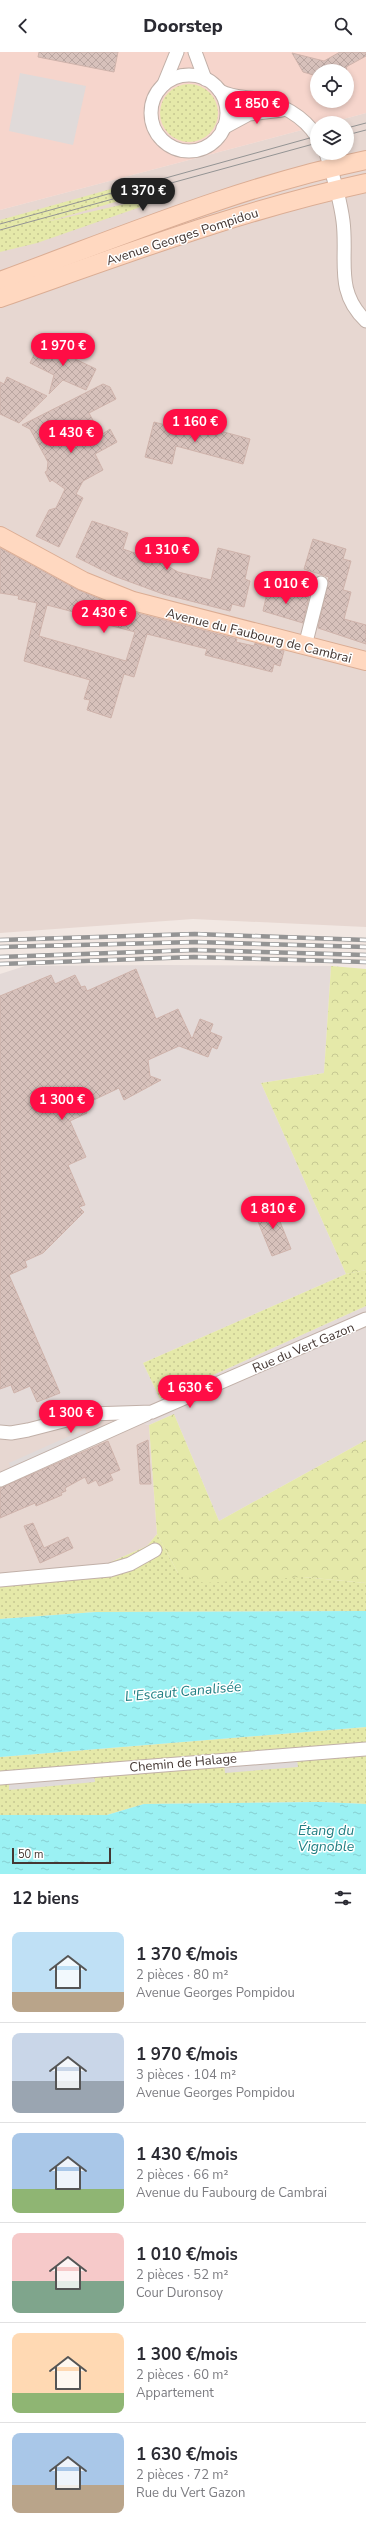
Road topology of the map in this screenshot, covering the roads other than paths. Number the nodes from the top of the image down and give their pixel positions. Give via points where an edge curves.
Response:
1 (177, 52) edge
2 (195, 52) edge
3 (205, 79) junction
4 (164, 84) junction
5 (220, 91) junction
6 (287, 110) junction
7 (310, 127) edge
8 (223, 128) junction
9 (328, 160) edge
10 (354, 160) edge
11 (366, 160) edge
12 (366, 182) edge
13 (337, 189) junction
14 (0, 281) edge
15 (0, 298) edge
16 (366, 321) edge
17 (0, 536) edge
18 (321, 583) dead end
19 (305, 646) junction
20 (366, 662) edge
21 (366, 1319) edge
22 (152, 1412) junction
23 (0, 1432) edge
24 (0, 1480) edge
25 (155, 1550) dead end
26 (0, 1580) edge
27 (366, 1749) edge
28 (0, 1778) edge

1 - 4 street
2 - 3 street
3 - 4 street via 186,75
3 - 5 street
4 - 8 street via 153,100 151,114 155,128 167,143 180,149 197,149 213,142
5 - 6 street via 264,101
5 - 8 street via 226,109
6 - 7 street
6 - 8 street via 257,112
9 - 13 street
9 - 14 main road, Avenue Georges Pompidou
10 - 11 main road, Avenue Georges Pompidou
12 - 13 main road, Avenue Georges Pompidou
13 - 15 main road, Avenue Georges Pompidou via 173,238
13 - 16 street via 344,222 345,286 354,306
17 - 19 main road, Avenue du Faubourg de Cambrai via 78,578 123,598 165,612
18 - 19 street
19 - 20 main road, Avenue du Faubourg de Cambrai
21 - 22 street, Rue du Vert Gazon
22 - 23 street, Rue du Vert Gazon via 90,1414 28,1430
22 - 24 street, Rue du Vert Gazon
25 - 26 street via 117,1568
27 - 28 street, Chemin de Halage

